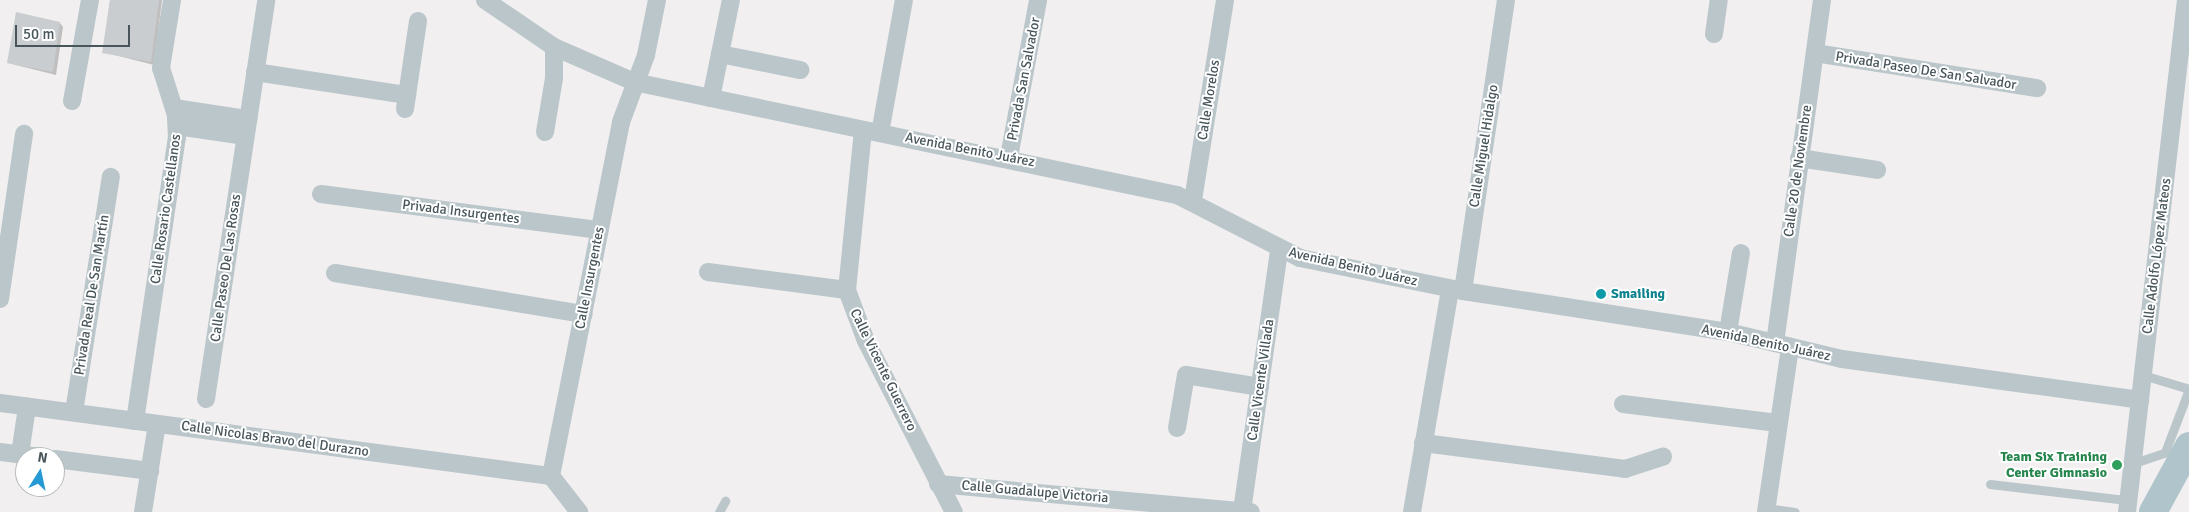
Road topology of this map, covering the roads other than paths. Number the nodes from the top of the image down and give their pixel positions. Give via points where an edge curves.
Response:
1 (90, 0) edge
2 (172, 0) edge
3 (266, 0) edge
4 (485, 0) edge
5 (657, 0) edge
6 (731, 0) edge
7 (904, 0) edge
8 (1038, 0) edge
9 (1225, 0) edge
10 (1506, 0) edge
11 (1719, 0) edge
12 (1822, 0) edge
13 (2186, 0) edge
14 (418, 21) dead end
15 (1714, 34) dead end
16 (554, 47) junction
17 (1815, 53) junction
18 (720, 54) junction
19 (800, 70) dead end
20 (255, 72) junction
21 (634, 82) junction
22 (2037, 88) dead end
23 (711, 98) junction
24 (72, 101) dead end
25 (174, 108) junction
26 (177, 126) junction
27 (246, 128) junction
28 (871, 131) junction
29 (545, 132) dead end
30 (24, 134) dead end
31 (1009, 158) junction
32 (1799, 158) junction
33 (1877, 170) dead end
34 (111, 177) dead end
35 (322, 194) dead end
36 (1193, 200) junction
37 (600, 230) junction
38 (1279, 250) junction
39 (1741, 252) dead end
40 (335, 272) dead end
41 (708, 272) dead end
42 (847, 290) junction
43 (1456, 290) junction
44 (0, 299) edge
45 (584, 314) junction
46 (1728, 332) junction
47 (1782, 345) junction
48 (2143, 375) junction
49 (1260, 387) junction
50 (2189, 389) edge
51 (206, 399) dead end
52 (2140, 400) junction
53 (0, 403) edge
54 (1622, 404) dead end
55 (27, 407) junction
56 (74, 412) junction
57 (135, 421) junction
58 (157, 424) junction
59 (1778, 424) junction
60 (1177, 428) dead end
61 (1423, 443) junction
62 (21, 447) edge
63 (2180, 451) edge
64 (0, 452) edge
65 (15, 454) edge
66 (1663, 457) dead end
67 (65, 460) edge
68 (2131, 464) junction
69 (150, 471) junction
70 (551, 476) junction
71 (938, 484) junction
72 (1990, 484) dead end
73 (725, 501) dead end
74 (2127, 506) edge
75 (1146, 507) edge
76 (1766, 510) edge
77 (1247, 511) edge
78 (144, 512) edge
79 (579, 512) edge
80 (719, 512) edge
81 (954, 512) edge
82 (1412, 512) edge
83 (1795, 512) edge
84 (2153, 512) edge

1 - 24 street
2 - 25 street, Calle Rosario Castellanos via 161,68
3 - 20 street, Calle Paseo De Las Rosas
4 - 16 street, Avenida Benito Juárez
5 - 21 street via 646,56
6 - 18 street
7 - 28 street, Calle Vicente Guerrero
8 - 31 street, Privada San Salvador
9 - 36 street, Calle Morelos
10 - 43 street, Calle Miguel Hidalgo
11 - 15 street
12 - 17 street, Calle 20 de Noviembre
13 - 48 street, Calle Adolfo López Mateos
14 - 20 street via 406,102
16 - 21 street, Avenida Benito Juárez
16 - 29 street via 554,78
17 - 22 street, Privada Paseo De San Salvador
17 - 32 street, Calle 20 de Noviembre
18 - 19 street
18 - 23 street
20 - 27 street, Calle Paseo De Las Rosas
21 - 23 street, Avenida Benito Juárez
21 - 37 street, Calle Insurgentes via 622,115
23 - 28 street, Avenida Benito Juárez
25 - 26 street, Calle Rosario Castellanos
25 - 27 street
26 - 27 street
26 - 57 street, Calle Rosario Castellanos
27 - 51 street, Calle Paseo De Las Rosas
28 - 31 street, Avenida Benito Juárez
28 - 42 street, Calle Vicente Guerrero
30 - 44 street
31 - 36 street, Avenida Benito Juárez
32 - 33 street
32 - 47 street, Calle 20 de Noviembre
34 - 56 street, Privada Real De San Martín
35 - 37 street, Privada Insurgentes
36 - 38 street, Avenida Benito Juárez
37 - 45 street, Calle Insurgentes
38 - 43 street, Avenida Benito Juárez
38 - 49 street, Calle Vicente Villada
39 - 46 street
40 - 45 street
41 - 42 street
42 - 71 street, Calle Vicente Guerrero via 866,340
43 - 46 street, Avenida Benito Juárez
43 - 61 street, Calle Miguel Hidalgo
45 - 70 street, Calle Insurgentes
46 - 47 street, Avenida Benito Juárez
47 - 52 street, Avenida Benito Juárez via 1895,368
47 - 59 street, Calle 20 de Noviembre
48 - 50 lane
48 - 52 street, Calle Adolfo López Mateos
49 - 60 street via 1186,375
49 - 77 street, Calle Vicente Villada
50 - 63 lane
52 - 68 street, Calle Adolfo López Mateos
53 - 55 street, Calle Nicolas Bravo del Durazno
54 - 59 street
55 - 56 street, Calle Nicolas Bravo del Durazno
55 - 62 street
56 - 57 street, Calle Nicolas Bravo del Durazno
57 - 58 street, Calle Nicolas Bravo del Durazno
58 - 69 street
58 - 70 street, Calle Nicolas Bravo del Durazno
59 - 76 street, Calle 20 de Noviembre
61 - 66 street via 1625,469
61 - 82 street, Calle Miguel Hidalgo
63 - 68 lane
63 - 84 main road
64 - 65 street
67 - 69 street
68 - 74 street, Calle Adolfo López Mateos
69 - 78 street
70 - 79 street
71 - 75 street, Calle Guadalupe Victoria
71 - 81 street, Calle Vicente Guerrero
72 - 74 lane
73 - 80 lane
75 - 77 street, Calle Guadalupe Victoria
76 - 83 lane

